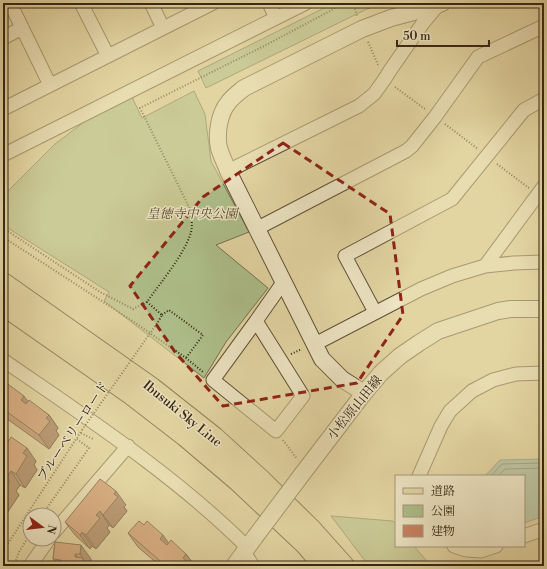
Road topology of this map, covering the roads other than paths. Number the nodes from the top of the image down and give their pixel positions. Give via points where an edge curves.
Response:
1 (10, 3) edge
2 (81, 3) edge
3 (150, 3) edge
4 (213, 3) edge
5 (269, 3) edge
6 (306, 3) edge
7 (440, 4) edge
8 (276, 18) junction
9 (544, 26) edge
10 (22, 28) junction
11 (163, 28) junction
12 (3, 38) edge
13 (108, 56) junction
14 (50, 85) junction
15 (544, 99) edge
16 (3, 109) edge
17 (3, 156) edge
18 (228, 171) junction
19 (542, 192) edge
20 (258, 228) junction
21 (544, 262) edge
22 (485, 266) junction
23 (284, 281) junction
24 (3, 283) edge
25 (3, 305) edge
26 (544, 309) edge
27 (375, 312) junction
28 (256, 321) junction
29 (308, 346) junction
30 (3, 360) edge
31 (544, 373) edge
32 (364, 393) junction
33 (128, 446) junction
34 (419, 475) edge
35 (62, 523) edge
36 (544, 528) edge
37 (525, 536) edge
38 (249, 546) junction
39 (43, 547) edge
40 (457, 547) edge
41 (493, 547) edge
42 (31, 566) edge
43 (234, 566) edge
44 (253, 566) edge
45 (324, 566) edge
46 (344, 566) edge

1 - 10 street
2 - 13 street
3 - 11 street
4 - 11 street
5 - 8 street
6 - 8 street
7 - 18 street via 423,23 374,94 359,106
7 - 18 street via 362,29 244,88 235,95 227,104 218,130 219,148
8 - 17 street
9 - 20 street via 478,57 406,151
10 - 12 street
10 - 14 street
11 - 13 street
13 - 14 street
14 - 16 street
15 - 27 street via 524,110 452,199 345,256
18 - 20 street
19 - 22 street
20 - 23 street
21 - 22 street
22 - 27 street via 452,276
23 - 28 street
23 - 29 street
24 - 46 main road, Ibusuki Sky Line via 152,388 214,437 306,524
25 - 45 main road, Ibusuki Sky Line via 132,395 185,436 238,481 305,544
26 - 32 street, 小松原山田線 via 498,311 438,331 400,356
27 - 29 street
28 - 28 street via 303,396 276,431 213,380
29 - 32 street via 342,379
30 - 33 street
31 - 34 street via 516,374 493,380 472,391 450,411
32 - 38 street, 小松原山田線, bridge via 300,467
33 - 35 street
33 - 38 street
36 - 37 street
38 - 43 street, 小松原山田線
38 - 44 street
39 - 42 street
40 - 41 street via 480,551

